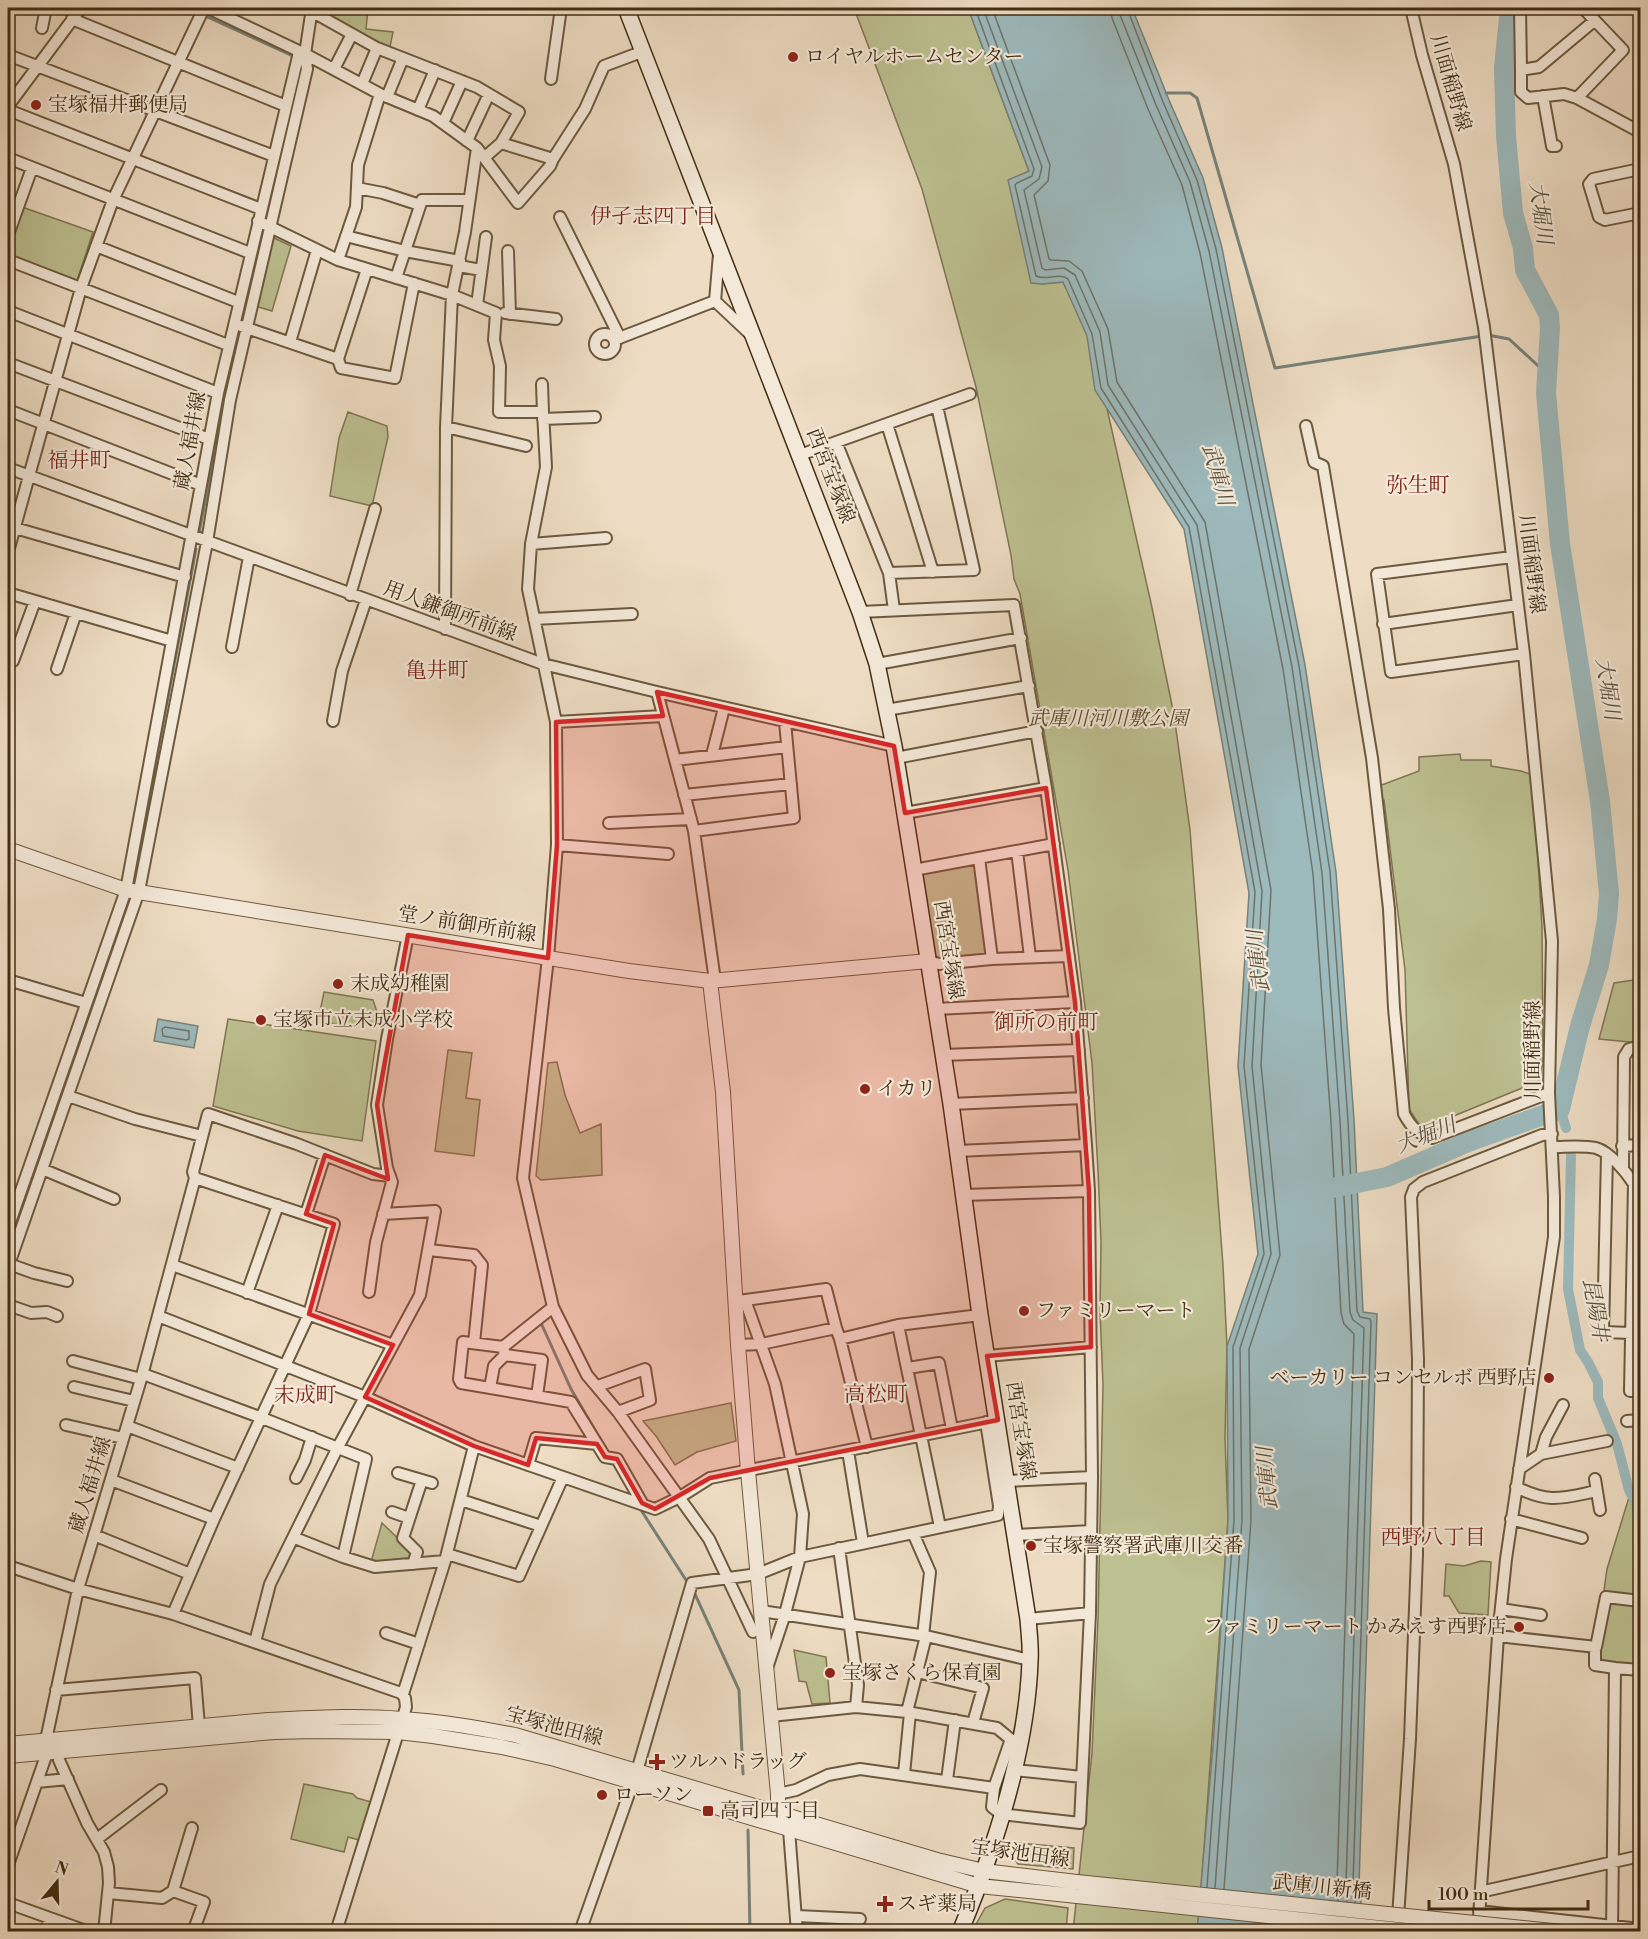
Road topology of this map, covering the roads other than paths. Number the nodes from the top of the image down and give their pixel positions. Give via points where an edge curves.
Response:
1 (46, 8) edge
2 (81, 8) edge
3 (206, 8) edge
4 (561, 8) edge
5 (626, 8) edge
6 (1411, 8) edge
7 (1520, 8) edge
8 (1583, 8) edge
9 (312, 9) edge
10 (72, 19) junction
11 (1594, 21) junction
12 (42, 28) dead end
13 (352, 34) junction
14 (377, 48) junction
15 (644, 51) junction
16 (8, 55) edge
17 (300, 57) junction
18 (403, 58) junction
19 (177, 62) junction
20 (38, 68) junction
21 (334, 69) junction
22 (435, 70) junction
23 (1521, 70) junction
24 (551, 79) dead end
25 (462, 81) junction
26 (362, 84) junction
27 (489, 94) junction
28 (384, 96) junction
29 (1543, 96) junction
30 (1577, 98) junction
31 (8, 106) edge
32 (286, 106) junction
33 (8, 110) edge
34 (418, 110) junction
35 (154, 111) junction
36 (443, 123) junction
37 (1641, 132) edge
38 (467, 141) junction
39 (501, 143) junction
40 (1552, 146) dead end
41 (477, 148) junction
42 (274, 156) junction
43 (485, 157) junction
44 (8, 158) edge
45 (132, 159) junction
46 (553, 159) junction
47 (32, 168) junction
48 (1641, 169) edge
49 (357, 188) junction
50 (113, 200) junction
51 (469, 200) junction
52 (420, 205) junction
53 (261, 209) junction
54 (12, 212) edge
55 (1641, 213) edge
56 (560, 217) dead end
57 (258, 221) junction
58 (270, 226) junction
59 (8, 235) edge
60 (346, 236) junction
61 (486, 237) dead end
62 (96, 246) junction
63 (719, 248) junction
64 (317, 249) junction
65 (405, 251) junction
66 (508, 251) dead end
67 (250, 254) junction
68 (8, 260) edge
69 (338, 260) junction
70 (459, 263) junction
71 (367, 269) junction
72 (481, 270) junction
73 (396, 278) junction
74 (414, 283) junction
75 (81, 288) junction
76 (452, 295) junction
77 (715, 301) junction
78 (238, 302) junction
79 (477, 305) junction
80 (8, 311) edge
81 (496, 313) junction
82 (510, 314) junction
83 (556, 318) dead end
84 (240, 325) junction
85 (68, 335) junction
86 (754, 337) junction
87 (290, 342) junction
88 (228, 345) junction
89 (338, 359) junction
90 (8, 363) edge
91 (56, 381) junction
92 (542, 384) dead end
93 (218, 393) junction
94 (970, 394) dead end
95 (938, 406) junction
96 (8, 410) edge
97 (543, 415) junction
98 (595, 417) dead end
99 (44, 424) junction
100 (887, 424) junction
101 (1306, 426) dead end
102 (446, 427) junction
103 (209, 439) junction
104 (836, 442) junction
105 (526, 446) dead end
106 (800, 455) junction
107 (8, 468) edge
108 (28, 477) junction
109 (201, 485) junction
110 (375, 509) dead end
111 (11, 527) edge
112 (192, 537) junction
113 (606, 538) dead end
114 (207, 542) junction
115 (531, 543) junction
116 (8, 552) edge
117 (249, 557) junction
118 (1512, 557) junction
119 (933, 572) junction
120 (889, 573) junction
121 (185, 577) junction
122 (8, 593) edge
123 (350, 595) junction
124 (366, 600) junction
125 (35, 601) junction
126 (1518, 605) junction
127 (894, 610) junction
128 (860, 612) junction
129 (76, 613) junction
130 (632, 614) dead end
131 (534, 619) junction
132 (1383, 624) junction
133 (445, 629) junction
134 (1021, 638) junction
135 (172, 641) junction
136 (232, 647) dead end
137 (1524, 654) junction
138 (13, 661) dead end
139 (543, 664) junction
140 (877, 664) junction
141 (57, 669) dead end
142 (1029, 686) junction
143 (657, 693) junction
144 (724, 708) junction
145 (886, 710) junction
146 (663, 716) junction
147 (333, 721) dead end
148 (556, 722) junction
149 (785, 722) junction
150 (1037, 731) junction
151 (787, 747) junction
152 (895, 752) junction
153 (712, 755) junction
154 (675, 759) junction
155 (791, 784) junction
156 (1046, 788) junction
157 (684, 795) junction
158 (905, 813) junction
159 (691, 819) junction
160 (609, 823) dead end
161 (694, 831) junction
162 (1054, 844) junction
163 (557, 845) junction
164 (8, 849) edge
165 (1017, 851) junction
166 (668, 854) dead end
167 (979, 858) junction
168 (914, 870) junction
169 (132, 891) junction
170 (408, 935) junction
171 (1069, 956) junction
172 (1030, 957) junction
173 (548, 958) junction
174 (992, 959) junction
175 (928, 961) junction
176 (8, 980) edge
177 (713, 981) junction
178 (1076, 1002) junction
179 (86, 1003) junction
180 (936, 1008) junction
181 (1641, 1046) edge
182 (1079, 1050) junction
183 (943, 1055) junction
184 (1549, 1094) junction
185 (68, 1096) junction
186 (1083, 1098) junction
187 (951, 1104) junction
188 (48, 1111) junction
189 (61, 1115) junction
190 (1552, 1131) junction
191 (202, 1136) junction
192 (1086, 1145) junction
193 (1641, 1145) edge
194 (1622, 1146) junction
195 (1552, 1147) junction
196 (957, 1151) junction
197 (325, 1155) junction
198 (1607, 1155) junction
199 (1623, 1168) junction
200 (42, 1169) junction
201 (390, 1176) junction
202 (195, 1178) junction
203 (1637, 1184) edge
204 (1089, 1191) junction
205 (964, 1195) junction
206 (114, 1199) dead end
207 (278, 1205) junction
208 (306, 1214) junction
209 (383, 1214) junction
210 (8, 1228) edge
211 (1637, 1229) edge
212 (429, 1250) junction
213 (172, 1265) junction
214 (8, 1266) edge
215 (1637, 1277) edge
216 (67, 1281) dead end
217 (369, 1292) dead end
218 (247, 1293) junction
219 (740, 1301) junction
220 (8, 1305) edge
221 (553, 1306) junction
222 (309, 1314) junction
223 (980, 1315) junction
224 (57, 1316) dead end
225 (158, 1316) junction
226 (898, 1324) junction
227 (838, 1333) junction
228 (1631, 1333) junction
229 (474, 1343) junction
230 (761, 1344) junction
231 (393, 1345) junction
232 (738, 1345) junction
233 (1091, 1347) junction
234 (504, 1351) junction
235 (987, 1356) junction
236 (73, 1361) dead end
237 (284, 1365) junction
238 (908, 1368) junction
239 (142, 1376) junction
240 (598, 1386) junction
241 (74, 1387) dead end
242 (490, 1388) junction
243 (1641, 1391) edge
244 (537, 1396) junction
245 (365, 1397) junction
246 (134, 1401) junction
247 (1563, 1405) dead end
248 (618, 1412) junction
249 (262, 1418) junction
250 (1641, 1420) edge
251 (992, 1421) junction
252 (1627, 1421) dead end
253 (66, 1425) dead end
254 (127, 1426) junction
255 (951, 1430) junction
256 (922, 1436) junction
257 (312, 1437) junction
258 (123, 1438) junction
259 (1607, 1441) dead end
260 (597, 1444) junction
261 (474, 1446) junction
262 (867, 1447) junction
263 (338, 1448) junction
264 (848, 1451) junction
265 (1541, 1454) junction
266 (792, 1462) junction
267 (528, 1465) junction
268 (238, 1468) junction
269 (1519, 1469) junction
270 (748, 1471) junction
271 (398, 1473) dead end
272 (563, 1477) junction
273 (1092, 1477) junction
274 (296, 1478) dead end
275 (1594, 1479) dead end
276 (111, 1480) junction
277 (1006, 1481) junction
278 (1516, 1487) junction
279 (1597, 1491) junction
280 (680, 1497) junction
281 (461, 1500) junction
282 (642, 1503) junction
283 (1600, 1510) dead end
284 (392, 1512) dead end
285 (409, 1518) junction
286 (1512, 1519) junction
287 (214, 1520) junction
288 (542, 1526) junction
289 (940, 1527) junction
290 (1091, 1530) junction
291 (913, 1533) junction
292 (94, 1535) junction
293 (1015, 1535) junction
294 (295, 1538) junction
295 (1582, 1538) dead end
296 (863, 1543) junction
297 (839, 1548) junction
298 (343, 1557) junction
299 (800, 1557) junction
300 (446, 1558) junction
301 (413, 1564) junction
302 (8, 1566) edge
303 (190, 1574) junction
304 (758, 1574) junction
305 (727, 1579) junction
306 (78, 1589) junction
307 (1641, 1601) edge
308 (1501, 1609) junction
309 (761, 1611) junction
310 (1090, 1613) junction
311 (173, 1614) junction
312 (785, 1614) junction
313 (1541, 1615) dead end
314 (1028, 1619) junction
315 (851, 1624) junction
316 (386, 1632) dead end
317 (753, 1632) dead end
318 (924, 1636) junction
319 (1498, 1636) junction
320 (255, 1642) junction
321 (419, 1644) junction
322 (1595, 1646) junction
323 (1030, 1660) junction
324 (1615, 1668) junction
325 (767, 1670) junction
326 (1641, 1670) edge
327 (917, 1672) junction
328 (56, 1690) junction
329 (403, 1695) junction
330 (856, 1707) junction
331 (908, 1712) junction
332 (771, 1716) junction
333 (955, 1720) junction
334 (973, 1723) junction
335 (400, 1725) junction
336 (199, 1726) junction
337 (1016, 1743) junction
338 (8, 1744) edge
339 (50, 1751) junction
340 (8, 1756) edge
341 (1015, 1770) junction
342 (904, 1774) junction
343 (635, 1777) junction
344 (1082, 1777) junction
345 (69, 1779) junction
346 (947, 1780) junction
347 (37, 1782) junction
348 (994, 1788) junction
349 (161, 1790) dead end
350 (778, 1794) junction
351 (778, 1812) junction
352 (1001, 1814) junction
353 (192, 1828) dead end
354 (789, 1830) junction
355 (97, 1839) junction
356 (1641, 1856) edge
357 (1613, 1862) junction
358 (8, 1864) edge
359 (981, 1878) junction
360 (1077, 1889) junction
361 (173, 1891) junction
362 (1480, 1892) junction
363 (108, 1893) junction
364 (8, 1903) edge
365 (1479, 1911) junction
366 (796, 1916) junction
367 (50, 1918) junction
368 (860, 1919) dead end
369 (1612, 1929) edge
370 (1641, 1929) edge
371 (45, 1932) edge
372 (89, 1932) edge
373 (104, 1932) edge
374 (193, 1932) edge
375 (336, 1932) edge
376 (580, 1932) edge
377 (797, 1932) edge
378 (960, 1932) edge
379 (1397, 1932) edge
380 (1419, 1932) edge
381 (1478, 1932) edge
382 (1562, 1932) edge

1 - 12 street
2 - 10 street
3 - 17 street
3 - 19 street
4 - 24 street
5 - 15 main road, 西宮宝塚線
6 - 118 street, 川面稲野線 via 1454,164 1484,327
7 - 23 street
8 - 11 street
9 - 13 street
9 - 17 street, 蔵人福井線
10 - 19 street
10 - 20 street
11 - 23 street via 1539,67
11 - 30 street via 1623,50
13 - 14 street
13 - 21 street
14 - 18 street
14 - 26 street
15 - 46 street via 604,66 585,109
15 - 63 main road, 西宮宝塚線
16 - 20 street
17 - 21 street
17 - 32 street, 蔵人福井線
17 - 58 street via 307,69
18 - 22 street
18 - 28 street
19 - 32 street
19 - 35 street
20 - 31 street
20 - 35 street
21 - 26 street
22 - 25 street
22 - 34 street
23 - 29 street via 1521,92 1527,98
25 - 27 street
25 - 36 street
26 - 28 street
27 - 38 street
27 - 39 street via 519,112
28 - 34 street
28 - 49 street via 358,165
29 - 30 street via 1564,94
29 - 40 street
30 - 37 street
32 - 42 street, 蔵人福井線
33 - 45 street
34 - 36 street
35 - 42 street
35 - 45 street
36 - 38 street
38 - 41 street
39 - 43 street
39 - 46 street
41 - 43 street
41 - 51 street
42 - 53 street, 蔵人福井線
43 - 46 street via 518,203
44 - 47 street
45 - 50 street
45 - 53 street
47 - 50 street
47 - 54 street
48 - 55 street via 1593,178 1590,184 1599,217 1605,220
49 - 52 street
49 - 60 street via 357,207
50 - 62 street
50 - 67 street
51 - 52 street via 422,200
51 - 70 street
52 - 65 street
53 - 57 street, 蔵人福井線
54 - 59 street
56 - 77 street via 617,339
57 - 58 street
57 - 67 street, 蔵人福井線
58 - 64 street
58 - 84 street
60 - 65 street
60 - 69 street
61 - 72 street
62 - 75 street
62 - 78 street
63 - 77 street
63 - 86 main road, 西宮宝塚線
64 - 69 street
64 - 87 street
65 - 70 street
65 - 73 street
66 - 82 street
67 - 78 street, 蔵人福井線
68 - 75 street
69 - 71 street
70 - 72 street
70 - 76 street
71 - 73 street
71 - 89 street
72 - 79 street
73 - 74 street
74 - 76 street
74 - 89 street via 395,378 341,368
75 - 85 street
75 - 88 street
76 - 79 street
76 - 102 street
77 - 86 street
78 - 84 street, 蔵人福井線
79 - 81 street
80 - 85 street
81 - 82 street
81 - 97 street via 499,412
82 - 83 street
84 - 87 street
84 - 88 street, 蔵人福井線
84 - 114 street
85 - 91 street
85 - 93 street
86 - 106 main road, 西宮宝塚線
87 - 89 street
88 - 93 street, 蔵人福井線
90 - 91 street
91 - 99 street
91 - 103 street
92 - 97 street
93 - 103 street, 蔵人福井線
94 - 95 street
95 - 100 street
95 - 119 street via 974,570
96 - 99 street
97 - 98 street
97 - 115 street via 546,467
99 - 108 street
99 - 109 street
100 - 104 street
100 - 119 street
101 - 184 street via 1314,462 1323,466 1372,758 1389,909 1404,1114 1414,1129 1431,1138
102 - 105 street
102 - 133 street
103 - 109 street, 蔵人福井線
104 - 106 street
104 - 120 street
106 - 128 main road, 西宮宝塚線
107 - 108 street, 用人鎌御所前線
108 - 111 street
108 - 112 street, 用人鎌御所前線
109 - 112 street, 蔵人福井線
110 - 123 street
111 - 116 street
111 - 121 street
112 - 114 street, 用人鎌御所前線
112 - 121 street, 蔵人福井線
113 - 115 street
114 - 117 street, 用人鎌御所前線
114 - 169 street
115 - 131 street via 528,589
117 - 123 street, 用人鎌御所前線
117 - 136 street
118 - 126 street, 川面稲野線
118 - 132 street via 1377,574
119 - 120 street
120 - 127 street
121 - 135 street, 蔵人福井線
122 - 125 street
123 - 124 street, 用人鎌御所前線
124 - 133 street, 用人鎌御所前線
124 - 147 street via 342,671
125 - 129 street
125 - 138 street
126 - 132 street
126 - 137 street, 川面稲野線
127 - 128 street
127 - 134 street via 1014,604
128 - 140 main road, 西宮宝塚線
129 - 135 street
129 - 141 street
130 - 131 street
131 - 139 street
132 - 137 street via 1391,672
133 - 139 street, 用人鎌御所前線
134 - 140 street
134 - 142 street
135 - 169 street, 蔵人福井線
137 - 184 street, 川面稲野線 via 1552,941
139 - 143 street, 用人鎌御所前線
139 - 148 street
140 - 145 main road, 西宮宝塚線
142 - 145 street
142 - 150 street
143 - 144 street, 用人鎌御所前線
143 - 146 street
144 - 149 street, 用人鎌御所前線
144 - 153 street
145 - 152 main road, 西宮宝塚線
146 - 148 street
146 - 154 street
148 - 163 street
149 - 151 street
149 - 152 street, 用人鎌御所前線
150 - 152 street
150 - 156 street
151 - 153 street
151 - 155 street
152 - 158 main road, 西宮宝塚線
153 - 154 street
154 - 157 street
155 - 157 street
155 - 161 street via 794,818
156 - 158 street
156 - 162 street
157 - 159 street
158 - 168 main road, 西宮宝塚線
159 - 160 street
159 - 161 street
161 - 177 street
162 - 165 street
162 - 171 street
163 - 166 street
163 - 173 street
164 - 169 street, 堂ノ前御所前線
165 - 167 street
165 - 172 street
167 - 168 street
167 - 174 street
168 - 175 main road, 西宮宝塚線
169 - 170 street, 堂ノ前御所前線
169 - 179 street
169 - 185 street
170 - 173 street, 堂ノ前御所前線
170 - 201 street via 377,1105
171 - 172 street
171 - 178 street
172 - 174 street
173 - 177 street, 堂ノ前御所前線
173 - 221 street via 523,1178
174 - 175 street via 939,964
175 - 177 street, 堂ノ前御所前線
175 - 180 main road, 西宮宝塚線
176 - 179 street
177 - 219 street
178 - 180 street
178 - 182 street
179 - 188 street
180 - 183 main road, 西宮宝塚線
181 - 194 street via 1629,1049 1624,1057
182 - 183 street
182 - 186 street
183 - 187 main road, 西宮宝塚線
184 - 190 street, 川面稲野線
185 - 189 street
185 - 191 street
186 - 187 street
186 - 192 street
187 - 196 main road, 西宮宝塚線
188 - 189 street
188 - 210 street
189 - 200 street
190 - 195 street, 川面稲野線
190 - 379 street via 1424,1182 1411,1197 1418,1359 1417,1555
191 - 197 street, 蔵人福井線 via 208,1114
191 - 202 street, 蔵人福井線
192 - 196 street
192 - 204 street
193 - 194 street
194 - 199 street
195 - 198 street via 1593,1147
195 - 269 street, 川面稲野線 via 1554,1237
196 - 205 main road, 西宮宝塚線
197 - 201 street
197 - 208 street
198 - 199 street
198 - 228 street via 1603,1332
199 - 203 street
200 - 206 street
200 - 214 street
201 - 209 street via 392,1182
202 - 207 street
202 - 213 street, 蔵人福井線
203 - 211 street
204 - 205 street
204 - 233 street
205 - 223 main road, 西宮宝塚線
207 - 208 street
207 - 218 street
208 - 222 street via 334,1224
209 - 212 street via 435,1211
209 - 217 street
211 - 215 street
212 - 229 street via 474,1255 482,1265
212 - 231 street via 420,1294
213 - 218 street
213 - 225 street, 蔵人福井線
214 - 216 street
215 - 228 street
218 - 222 street
219 - 227 street via 826,1289
219 - 230 street
219 - 232 street
220 - 224 street
221 - 234 street
221 - 240 street via 587,1375
222 - 231 street
222 - 237 street
223 - 226 street
223 - 235 main road, 西宮宝塚線
225 - 237 street
225 - 239 street, 蔵人福井線
226 - 227 street
226 - 238 street
227 - 230 street
227 - 262 street
228 - 243 street via 1630,1391
229 - 234 street
229 - 242 street via 463,1342 459,1379 461,1383
230 - 232 street
230 - 266 street via 775,1384
231 - 245 street
232 - 270 street
233 - 235 street
233 - 273 street
234 - 242 street via 495,1365
234 - 244 street via 542,1360
235 - 251 main road, 西宮宝塚線
236 - 239 street
237 - 245 street
237 - 249 street
238 - 255 street via 939,1363
238 - 256 street
239 - 246 street, 蔵人福井線
239 - 249 street
240 - 248 street
240 - 248 street via 645,1369 650,1400
241 - 246 street
242 - 244 street
244 - 260 street via 572,1402
245 - 261 street
245 - 263 street
246 - 254 street, 蔵人福井線
247 - 265 street
248 - 280 street
249 - 257 street
249 - 268 street
250 - 252 street
251 - 255 street
251 - 277 main road, 西宮宝塚線
251 - 289 street via 998,1515
253 - 258 street
254 - 258 street, 蔵人福井線
254 - 268 street
255 - 256 street
256 - 262 street
256 - 289 street
257 - 263 street
257 - 274 street
258 - 276 street, 蔵人福井線
259 - 265 street
260 - 267 street via 536,1438
260 - 282 street via 605,1457 617,1459
261 - 267 street
261 - 281 street
262 - 264 street
263 - 294 street
263 - 298 street via 366,1460
264 - 266 street
264 - 296 street
265 - 269 street
266 - 270 street
266 - 299 street via 803,1514
267 - 272 street
268 - 287 street
269 - 278 street, 川面稲野線
270 - 280 street via 710,1478
270 - 304 street
271 - 285 street via 427,1482
272 - 282 street
272 - 288 street
273 - 277 street
273 - 290 street
275 - 279 street
276 - 287 street
276 - 292 street, 蔵人福井線
277 - 293 main road, 西宮宝塚線
278 - 279 street via 1535,1497 1557,1499
278 - 286 street, 川面稲野線
279 - 283 street
280 - 282 street via 655,1509
280 - 305 street via 709,1539
281 - 288 street
281 - 300 street
284 - 285 street
285 - 301 street via 403,1538 417,1552
286 - 295 street
286 - 308 street, 川面稲野線
287 - 303 street
288 - 300 street via 519,1576
289 - 291 street
290 - 293 street
290 - 310 street
291 - 296 street
291 - 318 street via 930,1572
292 - 303 street
292 - 306 street, 蔵人福井線
293 - 314 main road, 西宮宝塚線
294 - 298 street
294 - 320 street via 270,1584
296 - 297 street
297 - 299 street
297 - 315 street
298 - 301 street via 375,1567
299 - 304 street
299 - 312 street
300 - 301 street
300 - 321 street
302 - 306 street
303 - 311 street
304 - 305 street
304 - 309 street
305 - 317 street
305 - 343 street via 692,1583
306 - 311 street
306 - 328 street, 蔵人福井線
307 - 322 street via 1606,1597
308 - 313 street
308 - 319 street, 川面稲野線
309 - 312 street
309 - 325 street
310 - 314 street
310 - 344 street
311 - 320 street
312 - 315 street
312 - 325 street
314 - 323 main road, 西宮宝塚線
315 - 318 street
315 - 330 street via 858,1685
316 - 321 street
318 - 323 street
318 - 327 street
319 - 322 street
319 - 362 street, 川面稲野線
320 - 329 street via 396,1689
321 - 329 street
322 - 324 street via 1595,1665
323 - 337 main road, 西宮宝塚線
324 - 326 street
324 - 357 street
325 - 332 street
327 - 331 street
327 - 334 street via 982,1688
328 - 336 street via 195,1678
328 - 339 street, 蔵人福井線
329 - 335 street via 406,1703
330 - 331 street
330 - 332 street
331 - 333 street
331 - 342 street
332 - 350 street
333 - 334 street
333 - 346 street
334 - 337 street via 997,1728
335 - 336 street via 309,1718
335 - 339 street
335 - 343 street
335 - 375 street
336 - 339 street
337 - 341 main road, 西宮宝塚線
337 - 348 street
338 - 339 street
339 - 340 street
339 - 345 street
339 - 347 street, 蔵人福井線
341 - 344 street
341 - 352 main road, 西宮宝塚線
342 - 346 street
342 - 350 street via 860,1769 828,1775
343 - 351 street, 宝塚池田線
343 - 354 street
343 - 376 street
344 - 352 street via 1080,1823
345 - 347 street
345 - 355 street
346 - 348 street
347 - 358 street, 蔵人福井線
348 - 352 street via 992,1807
349 - 355 street
350 - 351 street
351 - 354 street
351 - 359 street, 宝塚池田線
352 - 359 main road, 西宮宝塚線
353 - 361 street
354 - 359 street
354 - 366 street
355 - 363 street via 108,1867
356 - 357 street
357 - 362 street
357 - 369 street
359 - 360 street
359 - 378 main road, 西宮宝塚線
360 - 380 street, 武庫川新橋, bridge
360 - 382 street, 武庫川新橋, bridge
361 - 363 street via 162,1898
361 - 374 street via 204,1902
362 - 365 street, 川面稲野線
363 - 373 street
364 - 367 street
365 - 369 street
365 - 381 street, 川面稲野線
366 - 368 street
366 - 377 street
367 - 371 street
367 - 372 street
369 - 370 street

